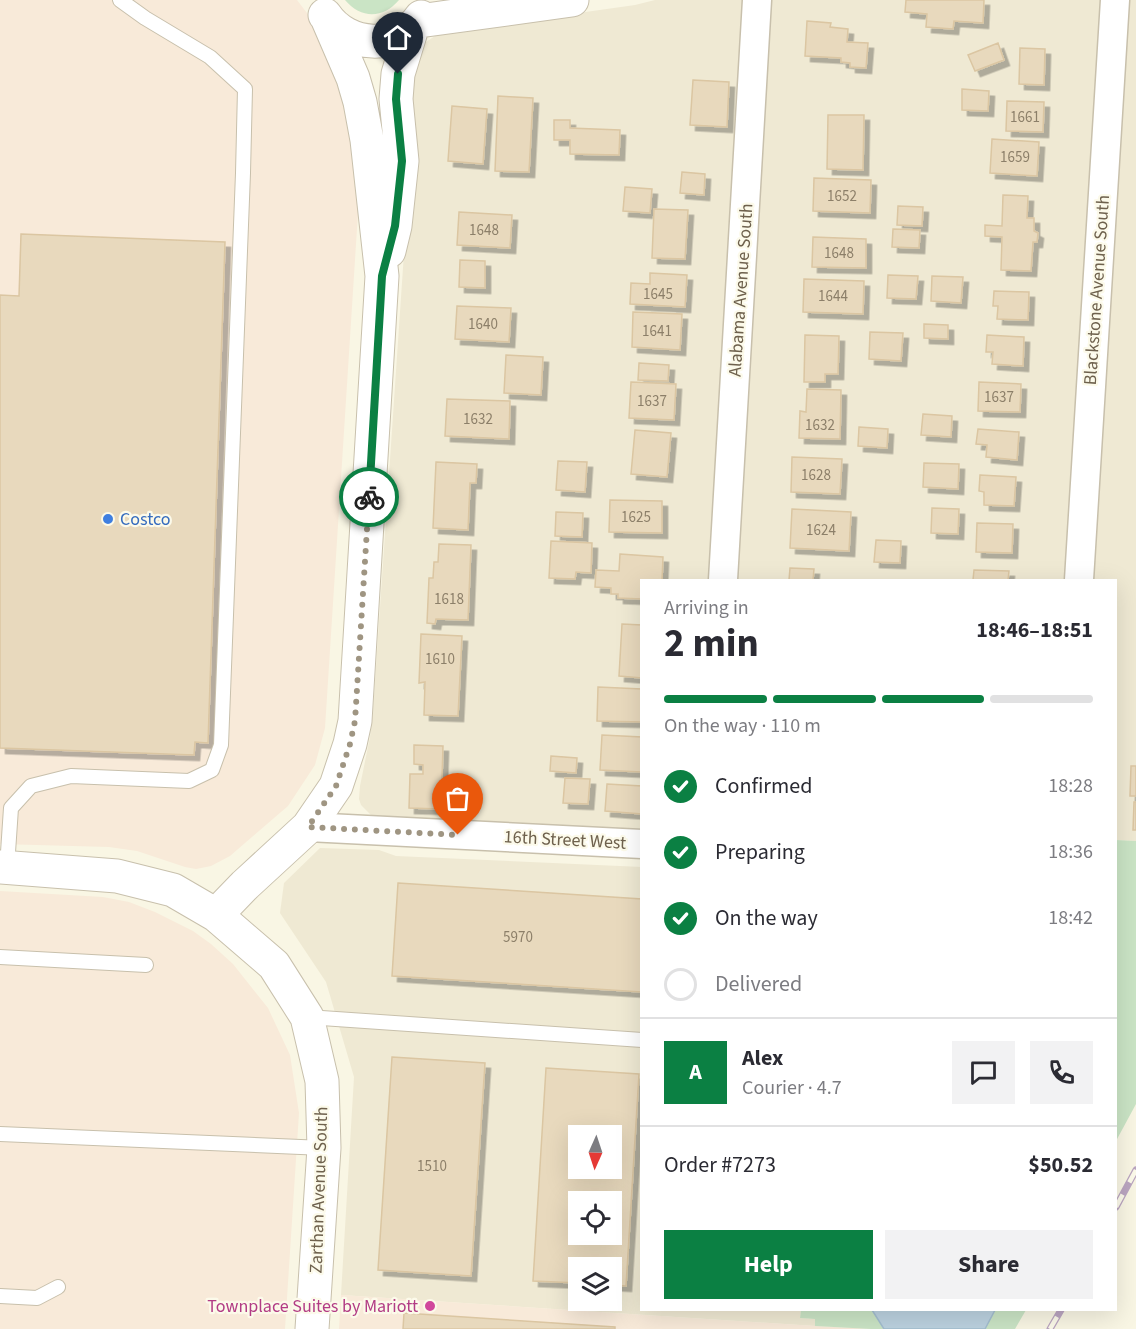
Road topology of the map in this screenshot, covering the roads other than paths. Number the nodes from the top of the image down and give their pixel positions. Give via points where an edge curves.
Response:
1 (120, 0) edge
2 (572, 0) edge
3 (757, 0) edge
4 (1115, 0) edge
5 (323, 10) edge
6 (420, 16) edge
7 (382, 276) junction
8 (723, 579) edge
9 (1079, 579) edge
10 (308, 827) junction
11 (640, 844) edge
12 (3, 867) edge
13 (216, 915) junction
14 (0, 957) edge
15 (146, 964) dead end
16 (307, 1017) junction
17 (640, 1040) edge
18 (0, 1134) edge
19 (324, 1148) junction
20 (58, 1287) dead end
21 (0, 1296) edge
22 (312, 1329) edge

1 - 12 lane via 210,57 244,89 221,745 212,770 189,781 71,776 31,786 11,808
2 - 6 street
3 - 8 street, Alabama Avenue South
4 - 9 street, Blackstone Avenue South
5 - 6 street via 346,35 368,42 391,39
5 - 7 street via 360,102
6 - 7 street via 398,74 396,99 402,161 395,226
7 - 10 street via 355,721 336,786
10 - 11 street, 16th Street West
10 - 13 street
12 - 13 street via 117,876 173,890
13 - 16 street, Zarthan Avenue South via 274,965
14 - 15 lane
16 - 17 lane
16 - 19 street, Zarthan Avenue South via 322,1081
18 - 19 lane
19 - 22 street, Zarthan Avenue South
20 - 21 lane via 36,1298

